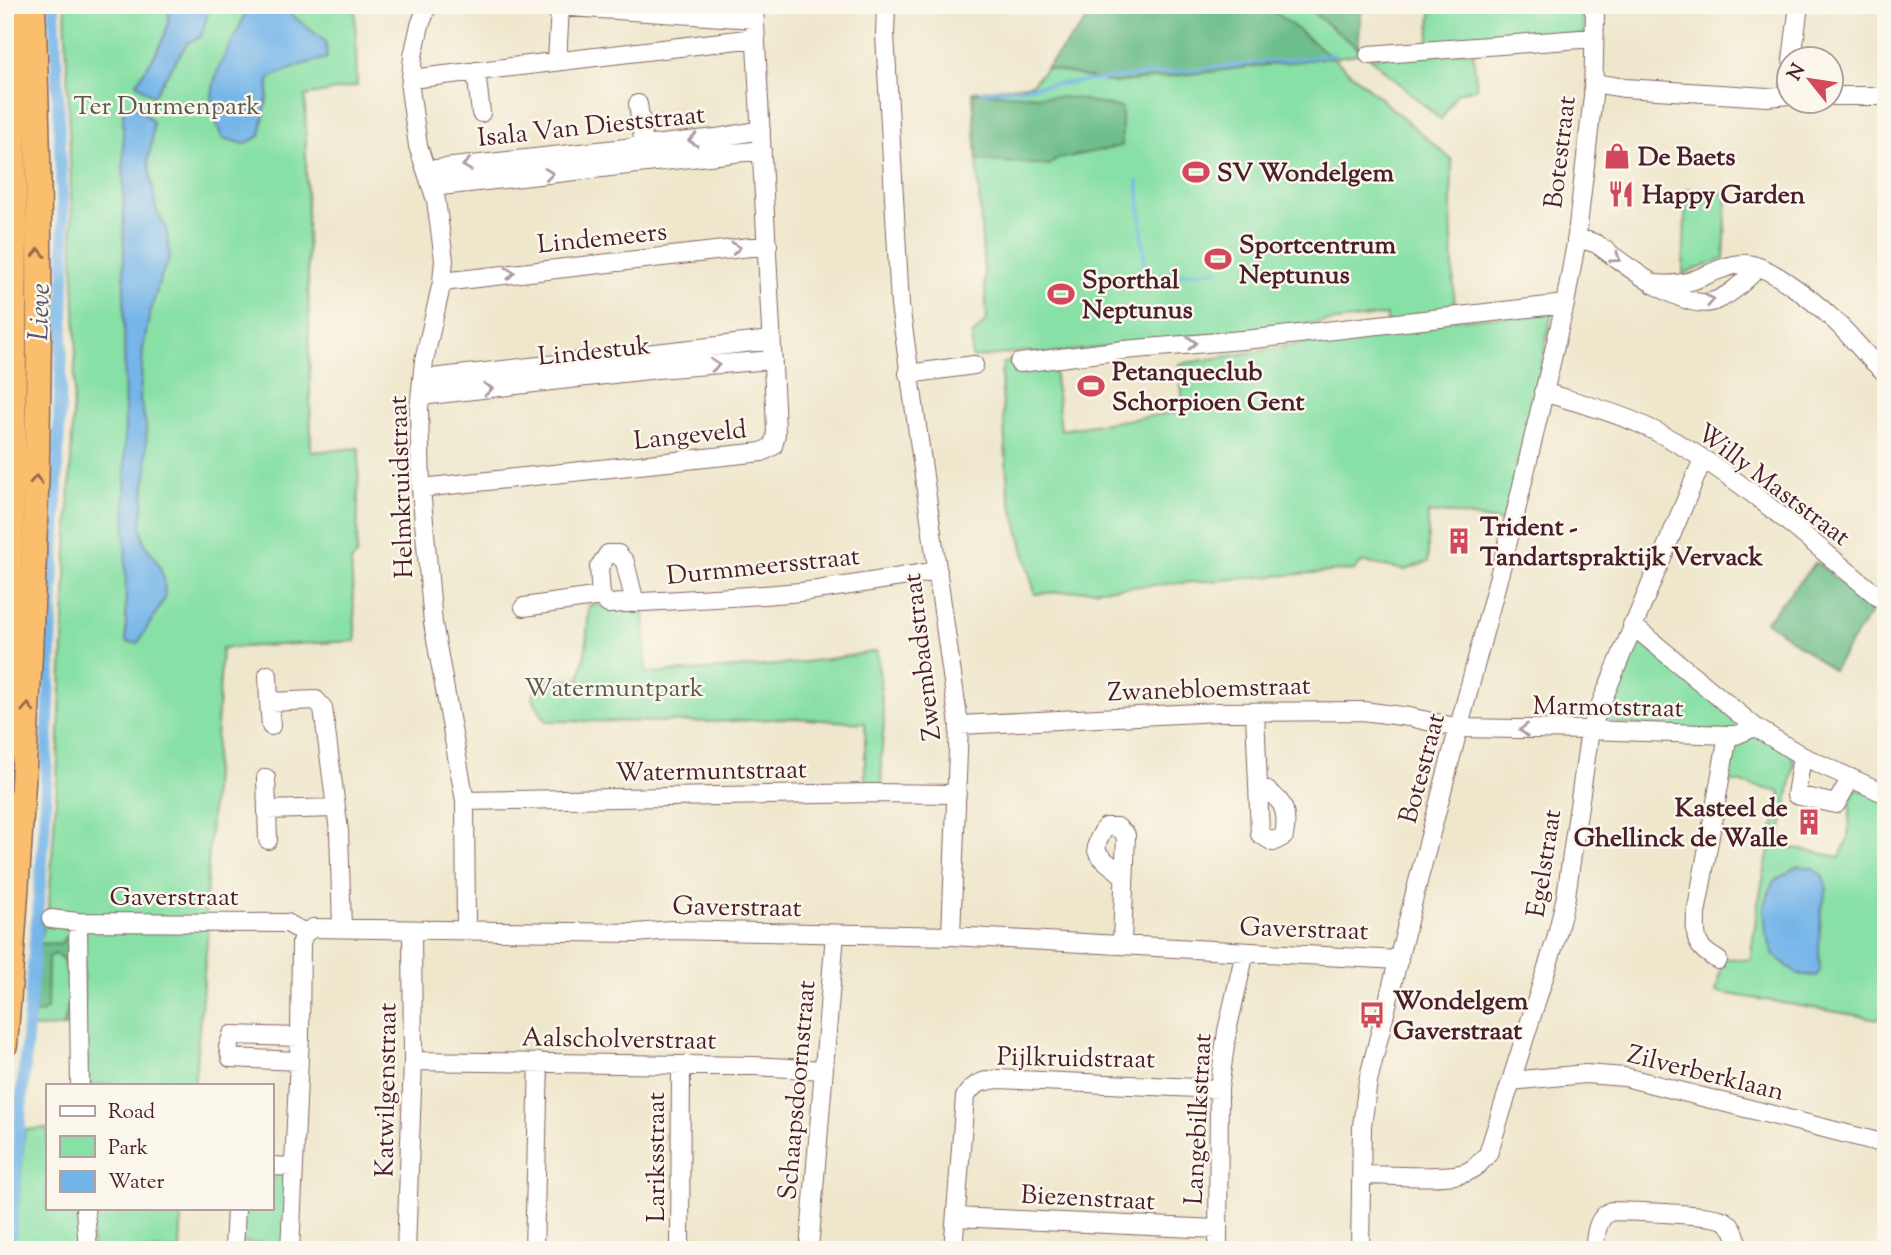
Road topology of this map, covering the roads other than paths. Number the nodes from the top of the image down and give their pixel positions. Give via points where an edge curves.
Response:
1 (11, 5) edge
2 (33, 5) edge
3 (428, 5) edge
4 (539, 5) edge
5 (887, 5) edge
6 (1592, 5) edge
7 (1799, 5) edge
8 (559, 6) edge
9 (754, 12) edge
10 (755, 38) junction
11 (1594, 38) junction
12 (1794, 46) edge
13 (1369, 55) dead end
14 (557, 61) junction
15 (476, 71) junction
16 (411, 79) junction
17 (1593, 83) junction
18 (1776, 96) edge
19 (1846, 96) edge
20 (1886, 96) edge
21 (638, 104) dead end
22 (481, 113) dead end
23 (761, 130) junction
24 (643, 145) junction
25 (762, 150) junction
26 (429, 178) junction
27 (1576, 240) junction
28 (768, 245) junction
29 (1759, 267) junction
30 (443, 282) junction
31 (1653, 284) junction
32 (1565, 304) junction
33 (771, 340) junction
34 (773, 360) junction
35 (1019, 363) dead end
36 (974, 365) dead end
37 (1886, 372) edge
38 (908, 374) junction
39 (422, 387) junction
40 (1543, 392) junction
41 (1703, 459) junction
42 (421, 488) junction
43 (938, 571) junction
44 (601, 596) junction
45 (635, 603) junction
46 (1886, 603) edge
47 (524, 607) dead end
48 (1632, 625) junction
49 (268, 675) dead end
50 (269, 702) junction
51 (5, 703) edge
52 (1255, 712) junction
53 (959, 725) junction
54 (271, 726) dead end
55 (1755, 727) junction
56 (1459, 729) junction
57 (1590, 730) junction
58 (1728, 735) junction
59 (1802, 756) junction
60 (266, 778) dead end
61 (1851, 778) junction
62 (1259, 786) dead end
63 (957, 794) junction
64 (1886, 794) edge
65 (465, 801) junction
66 (335, 808) junction
67 (267, 810) junction
68 (268, 840) dead end
69 (1123, 876) dead end
70 (51, 919) dead end
71 (78, 922) junction
72 (342, 928) junction
73 (412, 930) junction
74 (466, 930) junction
75 (304, 933) junction
76 (835, 934) junction
77 (951, 936) junction
78 (1122, 943) junction
79 (1245, 952) junction
80 (1399, 960) junction
81 (1718, 960) dead end
82 (300, 1037) junction
83 (5, 1045) edge
84 (299, 1060) junction
85 (413, 1060) junction
86 (539, 1062) junction
87 (681, 1065) junction
88 (824, 1070) junction
89 (1511, 1081) junction
90 (80, 1084) edge
91 (1219, 1089) junction
92 (1886, 1144) edge
93 (273, 1166) edge
94 (294, 1167) junction
95 (1362, 1175) junction
96 (85, 1210) edge
97 (236, 1210) edge
98 (956, 1217) junction
99 (1217, 1229) junction
100 (88, 1250) edge
101 (234, 1250) edge
102 (290, 1250) edge
103 (406, 1250) edge
104 (534, 1250) edge
105 (680, 1250) edge
106 (809, 1250) edge
107 (953, 1250) edge
108 (1218, 1250) edge
109 (1360, 1250) edge
110 (1594, 1250) edge
111 (1737, 1250) edge

1 - 51 highway via 15,256
83 -> 2 highway via 33,587 39,232
3 - 16 street, Helmkruidstraat
4 - 8 street
5 - 38 street, Zwembadstraat via 900,305
6 - 11 street, Botestraat
7 - 12 street
8 - 9 street
8 - 14 street
9 - 10 street
10 - 14 street
10 - 23 street, Langeveld
11 - 13 street
11 - 17 street, Botestraat
14 - 15 street
15 - 16 street
15 - 22 street
16 - 26 street, Helmkruidstraat via 413,118
17 - 18 street
17 - 27 street, Botestraat
19 - 20 street
21 - 24 street
23 -> 24 street, Isala Van Dieststraat
23 - 25 street, Langeveld
24 -> 26 street, Isala Van Dieststraat
26 -> 25 street, Isala Van Dieststraat
25 - 28 street, Langeveld
26 - 30 street, Helmkruidstraat via 444,253
27 -> 31 street via 1597,244
27 - 32 street, Botestraat
30 -> 28 street, Lindemeers
28 - 33 street, Langeveld
29 - 31 street via 1738,264 1680,284
31 -> 29 street via 1707,303 1726,295
29 - 37 street via 1833,319
30 - 39 street, Helmkruidstraat
35 -> 32 street
32 - 40 street, Botestraat
33 - 34 street, Langeveld
33 - 39 street, Lindestuk
39 -> 34 street, Lindestuk
34 - 42 street, Langeveld via 776,434 769,450
36 - 38 street
38 - 43 street, Zwembadstraat
39 - 42 street, Helmkruidstraat
40 - 41 street, Willy Maststraat via 1643,425
40 - 56 street, Botestraat via 1516,515
41 - 46 street, Willy Maststraat
41 - 48 street, Egelstraat
42 - 65 street, Helmkruidstraat via 433,623
43 - 45 street, Durmmeersstraat via 803,591
43 - 53 street, Zwembadstraat
44 - 45 street, Durmmeersstraat via 608,604
44 - 45 street via 599,567 608,554 618,554 625,562
44 - 47 street
48 - 55 street
48 - 57 street, Egelstraat
49 - 50 street
50 - 54 street
50 - 66 street via 320,703 329,739
52 - 53 street, Zwanebloemstraat
52 - 56 street, Zwanebloemstraat via 1363,711
52 - 62 street
53 - 63 street, Zwembadstraat
55 - 58 street, Marmotstraat
55 - 59 street
57 -> 56 street, Marmotstraat
56 - 80 street, Botestraat
57 - 58 street, Marmotstraat
57 - 89 street, Egelstraat via 1566,896
58 - 81 street via 1695,933 1702,951
59 - 61 street
59 - 61 street via 1796,795 1836,804
60 - 67 street
61 - 64 street
63 - 65 street, Watermuntstraat
63 - 77 street, Zwembadstraat
65 - 74 street, Helmkruidstraat
66 - 67 street
66 - 72 street
67 - 68 street
69 - 78 street
70 - 71 street, Gaverstraat
71 - 75 street, Gaverstraat via 287,923
71 - 90 street
72 - 73 street, Gaverstraat
72 - 75 street, Gaverstraat via 313,928
73 - 74 street, Gaverstraat
73 - 85 street, Katwilgenstraat
74 - 76 street, Gaverstraat
75 - 82 street
76 - 77 street, Gaverstraat
76 - 88 street, Schaapsdoornstraat
77 - 78 street, Gaverstraat
78 - 79 street, Gaverstraat
79 - 80 street, Gaverstraat
79 - 91 street, Langebilkstraat
80 - 95 street, Botestraat via 1368,1081
82 - 84 street
82 - 84 street via 232,1035 228,1047 232,1058
84 - 94 street
85 - 86 street, Aalscholverstraat
85 - 103 street, Katwilgenstraat
86 - 87 street, Aalscholverstraat
86 - 104 street
87 - 88 street, Aalscholverstraat
87 - 105 street, Lariksstraat
88 - 106 street, Schaapsdoornstraat
89 - 92 street, Zilverberklaan via 1585,1074 1625,1077
89 - 95 street, Egelstraat via 1488,1154 1478,1165 1465,1173 1442,1175
91 - 98 street, Pijlkruidstraat via 998,1079 972,1086 965,1097
91 - 99 street, Langebilkstraat
93 - 94 street
94 - 102 street
95 - 109 street, Botestraat
96 - 100 street
97 - 101 street
98 - 99 street, Biezenstraat
98 - 107 street, Pijlkruidstraat
99 - 108 street, Langebilkstraat
110 - 111 street via 1604,1214 1618,1212 1714,1217 1730,1225

